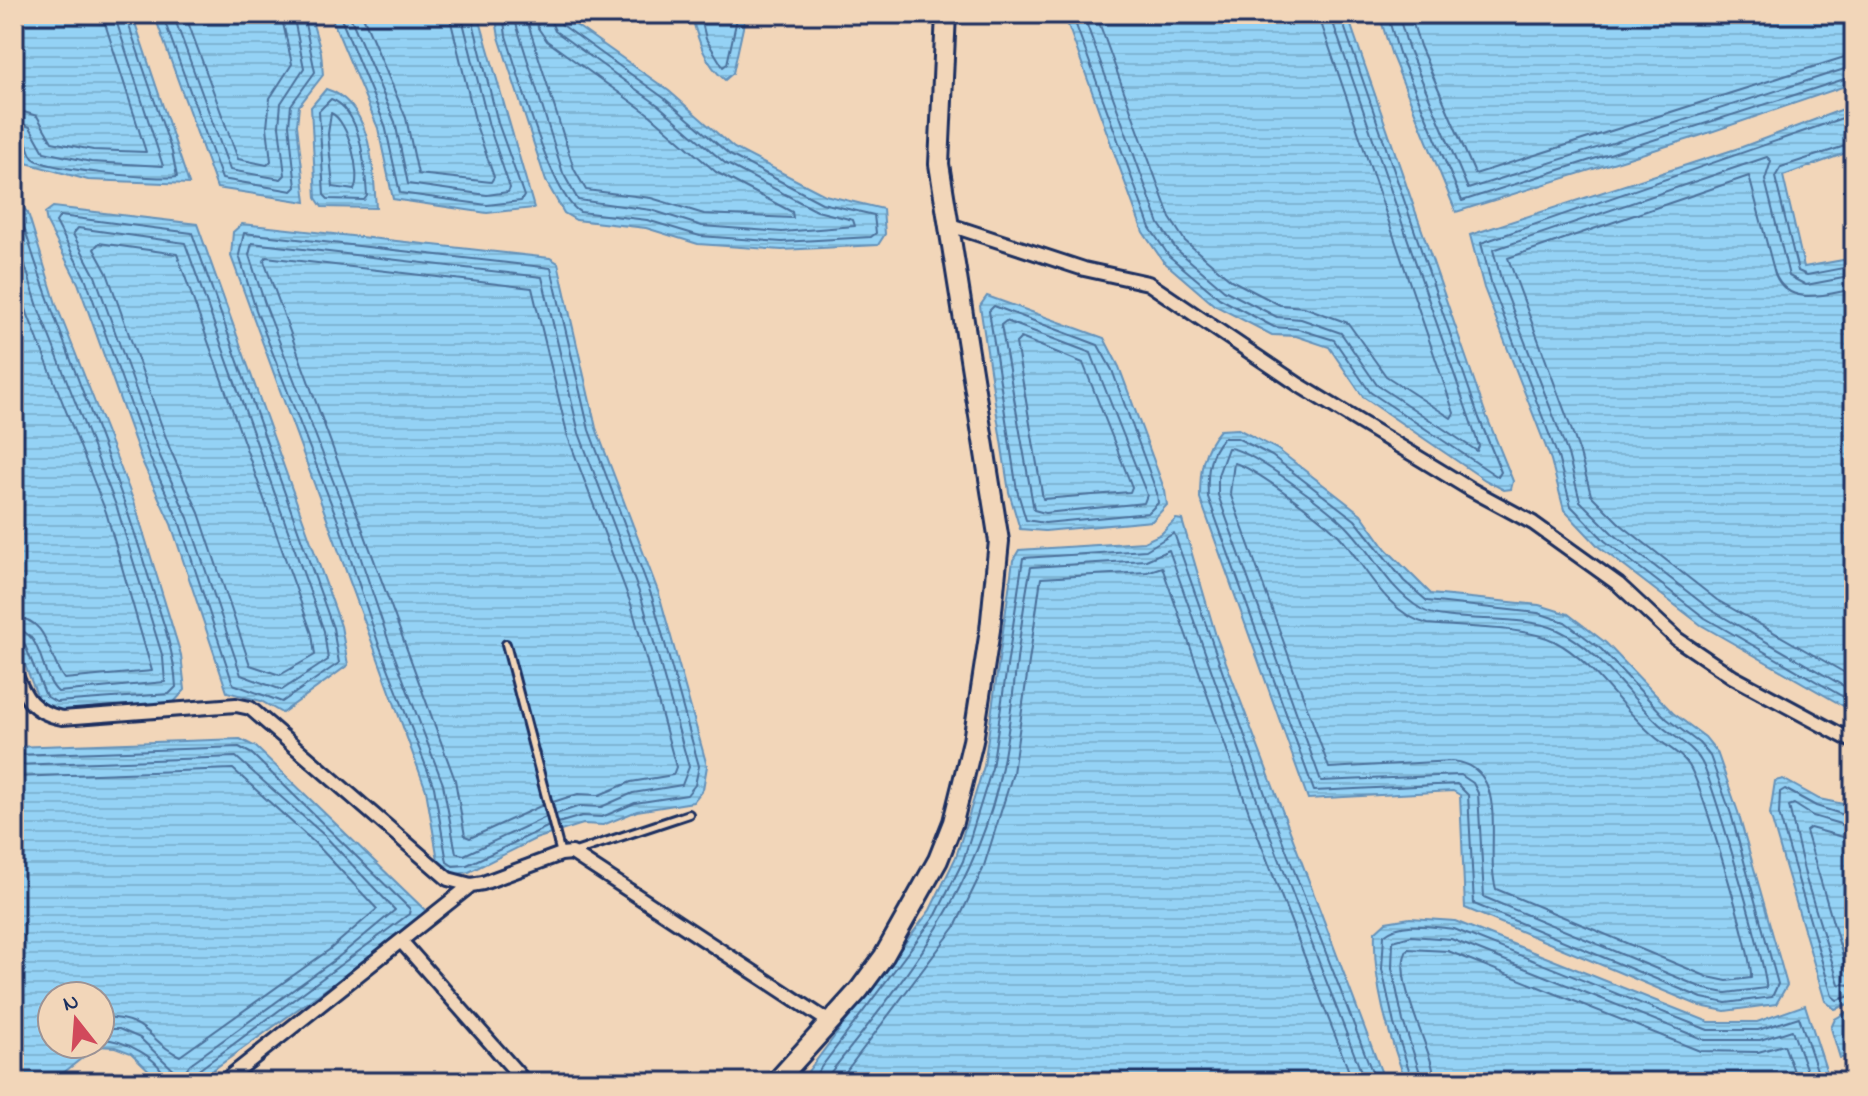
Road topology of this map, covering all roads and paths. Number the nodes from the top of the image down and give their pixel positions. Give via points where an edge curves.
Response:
1 (946, 14) edge
2 (950, 225) junction
3 (506, 644) dead end
4 (14, 671) edge
5 (1854, 742) edge
6 (689, 814) dead end
7 (567, 854) junction
8 (471, 885) junction
9 (401, 941) junction
10 (831, 1023) junction
11 (223, 1082) edge
12 (525, 1082) edge
13 (776, 1082) edge

1 - 2 street via 939,164
2 - 5 street via 1084,269 1148,283 1299,385 1533,523 1618,584 1677,639 1733,677
2 - 10 street via 999,541 990,630 973,741 943,847 884,956
3 - 7 lane
4 - 8 street via 30,705 62,718 250,708 448,879
6 - 7 lane
7 - 8 street
7 - 10 street
8 - 9 street
9 - 11 street
9 - 12 street
10 - 13 street

